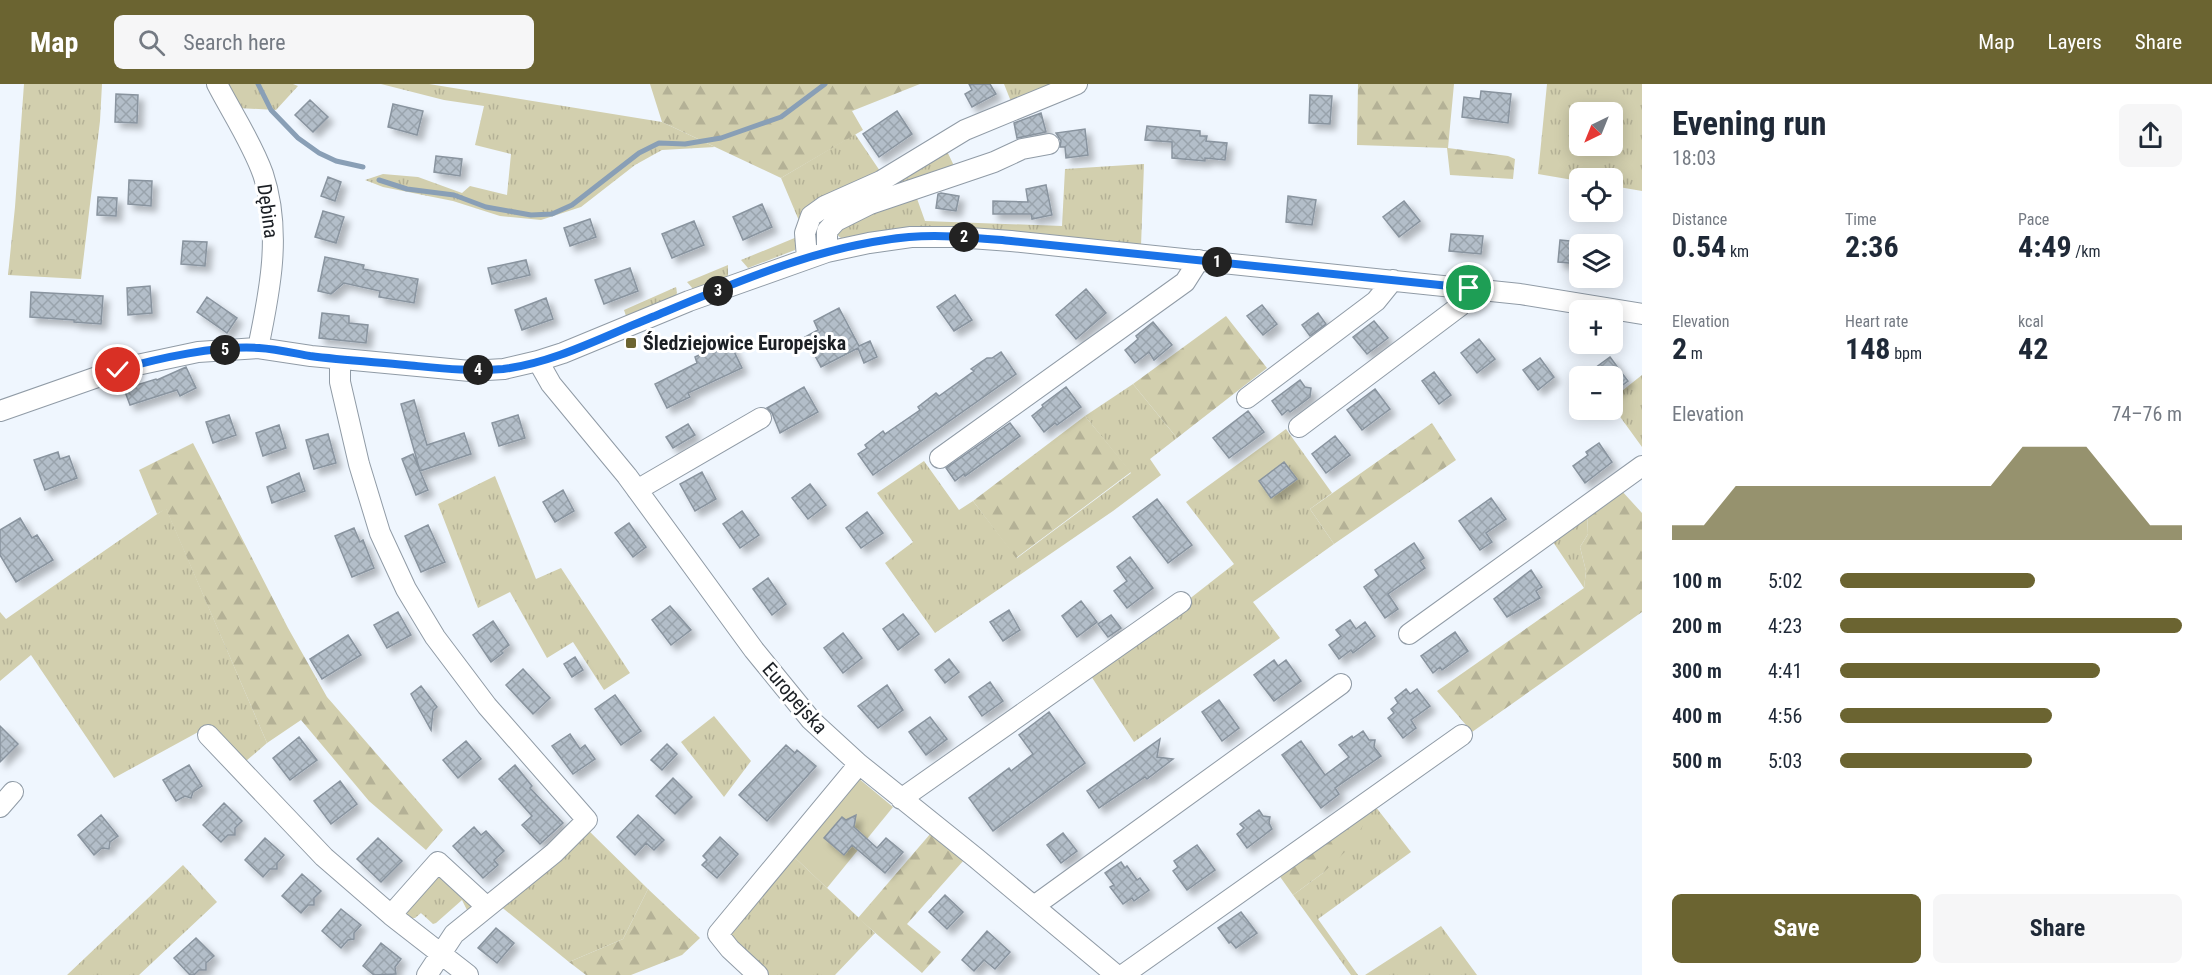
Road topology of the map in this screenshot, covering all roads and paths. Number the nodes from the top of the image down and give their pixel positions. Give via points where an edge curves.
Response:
1 (217, 84) edge
2 (1077, 84) edge
3 (1049, 144) dead end
4 (827, 252) junction
5 (807, 258) junction
6 (1199, 260) junction
7 (1393, 280) junction
8 (1469, 288) junction
9 (1642, 314) edge
10 (258, 348) junction
11 (340, 359) junction
12 (538, 361) junction
13 (1247, 398) dead end
14 (0, 411) edge
15 (761, 418) dead end
16 (1299, 427) dead end
17 (940, 458) dead end
18 (1642, 466) edge
19 (637, 490) junction
20 (1181, 602) dead end
21 (1409, 634) dead end
22 (1341, 684) dead end
23 (207, 735) dead end
24 (1462, 735) dead end
25 (859, 765) junction
26 (901, 799) junction
27 (1034, 906) junction
28 (487, 907) junction
29 (391, 915) junction
30 (441, 954) junction
31 (427, 975) edge
32 (468, 975) edge
33 (758, 975) edge
34 (1116, 975) edge
35 (1123, 975) edge

1 - 10 street, Dębina via 263,173 272,208 273,258
2 - 5 street via 965,130 881,181 825,206 811,216 805,233
3 - 4 street via 1022,149 861,208 836,221 827,231
4 - 5 street
4 - 6 street via 911,237 956,237
5 - 12 street
6 - 7 street
6 - 17 street via 1185,282
7 - 8 street
7 - 13 street via 1377,301
8 - 9 street
8 - 16 street via 1460,306
10 - 11 street
10 - 14 street via 198,351 123,368
11 - 12 street via 470,370 504,369
11 - 28 street via 340,381 359,464 380,533 406,589 435,637 487,706 587,820 555,853
12 - 19 street, Europejska via 551,384
15 - 19 street
18 - 21 street
19 - 25 street, Europejska via 796,704
20 - 26 street
22 - 27 street
23 - 29 street via 324,857
24 - 35 street
25 - 26 street, Europejska
25 - 33 street via 718,934
26 - 27 street, Europejska
27 - 34 street, Europejska
28 - 29 street via 438,862
28 - 30 street via 454,934
29 - 30 street
30 - 31 street
30 - 32 street

